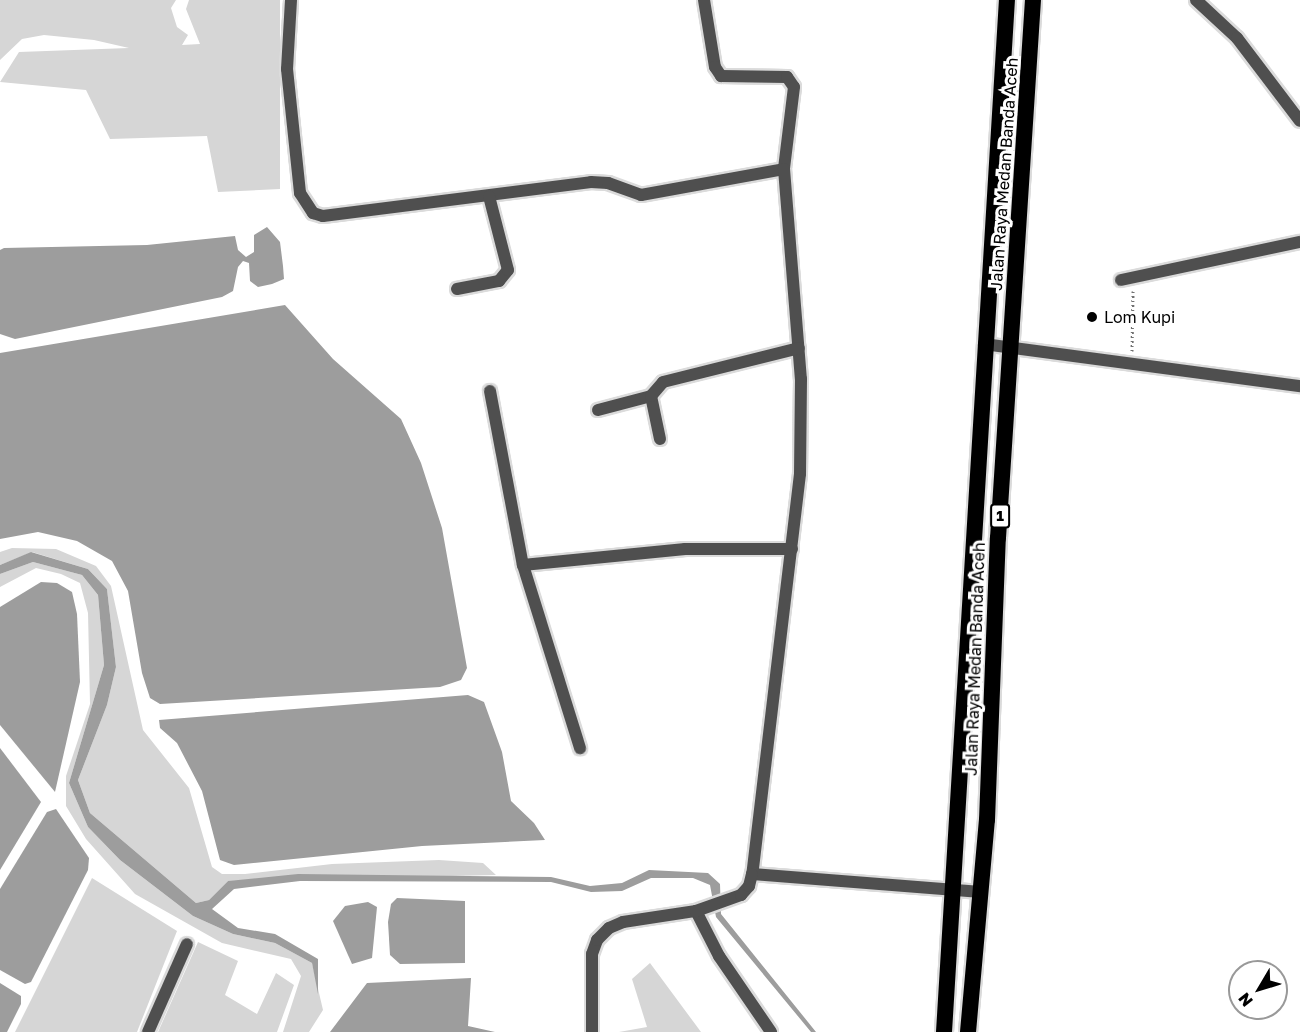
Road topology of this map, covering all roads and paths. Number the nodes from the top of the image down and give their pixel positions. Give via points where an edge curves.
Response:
1 (291, 0) edge
2 (704, 0) edge
3 (1007, 0) edge
4 (1033, 0) edge
5 (1196, 0) edge
6 (1300, 121) edge
7 (784, 169) junction
8 (489, 196) junction
9 (1300, 242) edge
10 (1127, 279) joint
11 (457, 289) dead end
12 (984, 344) junction
13 (799, 348) junction
14 (1011, 350) junction
15 (1132, 365) junction
16 (1300, 386) edge
17 (490, 391) dead end
18 (651, 396) junction
19 (598, 410) dead end
20 (660, 440) dead end
21 (792, 549) junction
22 (523, 565) junction
23 (580, 748) dead end
24 (752, 874) junction
25 (955, 892) junction
26 (981, 892) junction
27 (696, 911) junction
28 (187, 944) dead end
29 (148, 1032) edge
30 (592, 1032) edge
31 (771, 1032) edge
32 (944, 1032) edge
33 (968, 1032) edge

1 - 8 street via 287,69 300,193 307,208 323,216
2 - 7 street via 715,67 721,76 786,77 792,81
3 - 12 highway, Jalan Raya Medan Banda Aceh / 1
4 - 14 highway, Jalan Raya Medan Banda Aceh / 1
5 - 6 street via 1237,38
7 - 8 street via 641,195 608,183 591,182
7 - 13 street
8 - 11 street via 508,270 499,281
9 - 10 street
10 - 15 path
12 - 14 street
12 - 25 highway, Jalan Raya Medan Banda Aceh / 1
13 - 18 street via 670,379
13 - 21 street via 800,454
14 - 15 street
14 - 26 highway, Jalan Raya Medan Banda Aceh / 1
15 - 16 street
17 - 22 street
18 - 19 street
18 - 20 street
21 - 22 street via 685,549
21 - 24 street
22 - 23 street
24 - 25 street
24 - 27 street via 749,886
25 - 26 street
25 - 32 highway, Jalan Raya Medan Banda Aceh / 1
26 - 33 highway, Jalan Raya Medan Banda Aceh / 1
27 - 30 street via 623,922 609,928 597,940 590,970
27 - 31 street via 718,956
28 - 29 street

